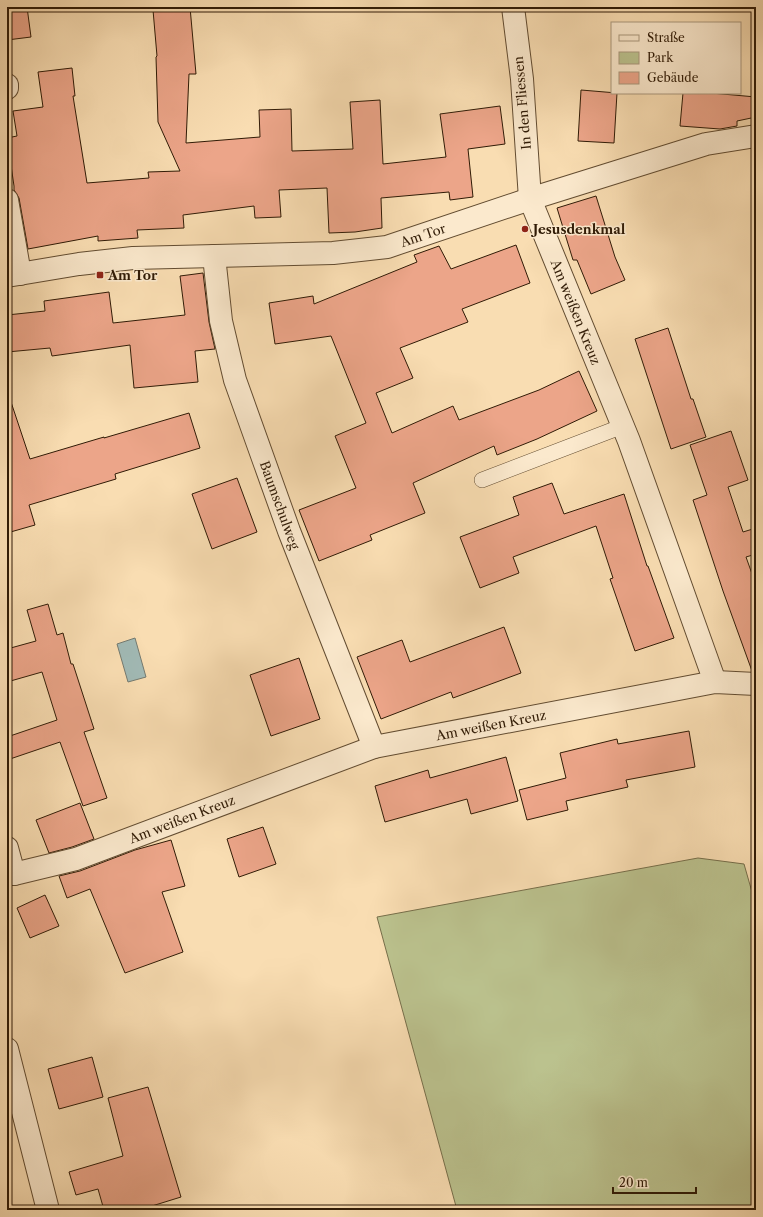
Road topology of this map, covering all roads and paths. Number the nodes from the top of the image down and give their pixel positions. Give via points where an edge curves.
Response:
1 (513, 7) edge
2 (756, 136) edge
3 (530, 199) junction
4 (7, 200) edge
5 (214, 256) junction
6 (14, 275) edge
7 (623, 426) junction
8 (482, 480) dead end
9 (715, 682) junction
10 (756, 684) edge
11 (374, 747) junction
12 (7, 848) edge
13 (11, 879) edge
14 (7, 1049) edge
15 (48, 1210) edge

1 - 3 street, In den Fliessen via 522,79
2 - 3 street, Am Tor via 706,144
3 - 5 street, Am Tor via 387,247 333,253
3 - 7 street, Am weißen Kreuz
4 - 6 street
5 - 6 street, Am Tor via 133,258
5 - 11 street, Baumschulweg via 221,321 235,380 289,531
7 - 8 lane
7 - 9 street, Am weißen Kreuz
9 - 10 street
9 - 11 street, Am weißen Kreuz
11 - 13 street, Am weißen Kreuz via 76,859
12 - 13 street
14 - 15 street

